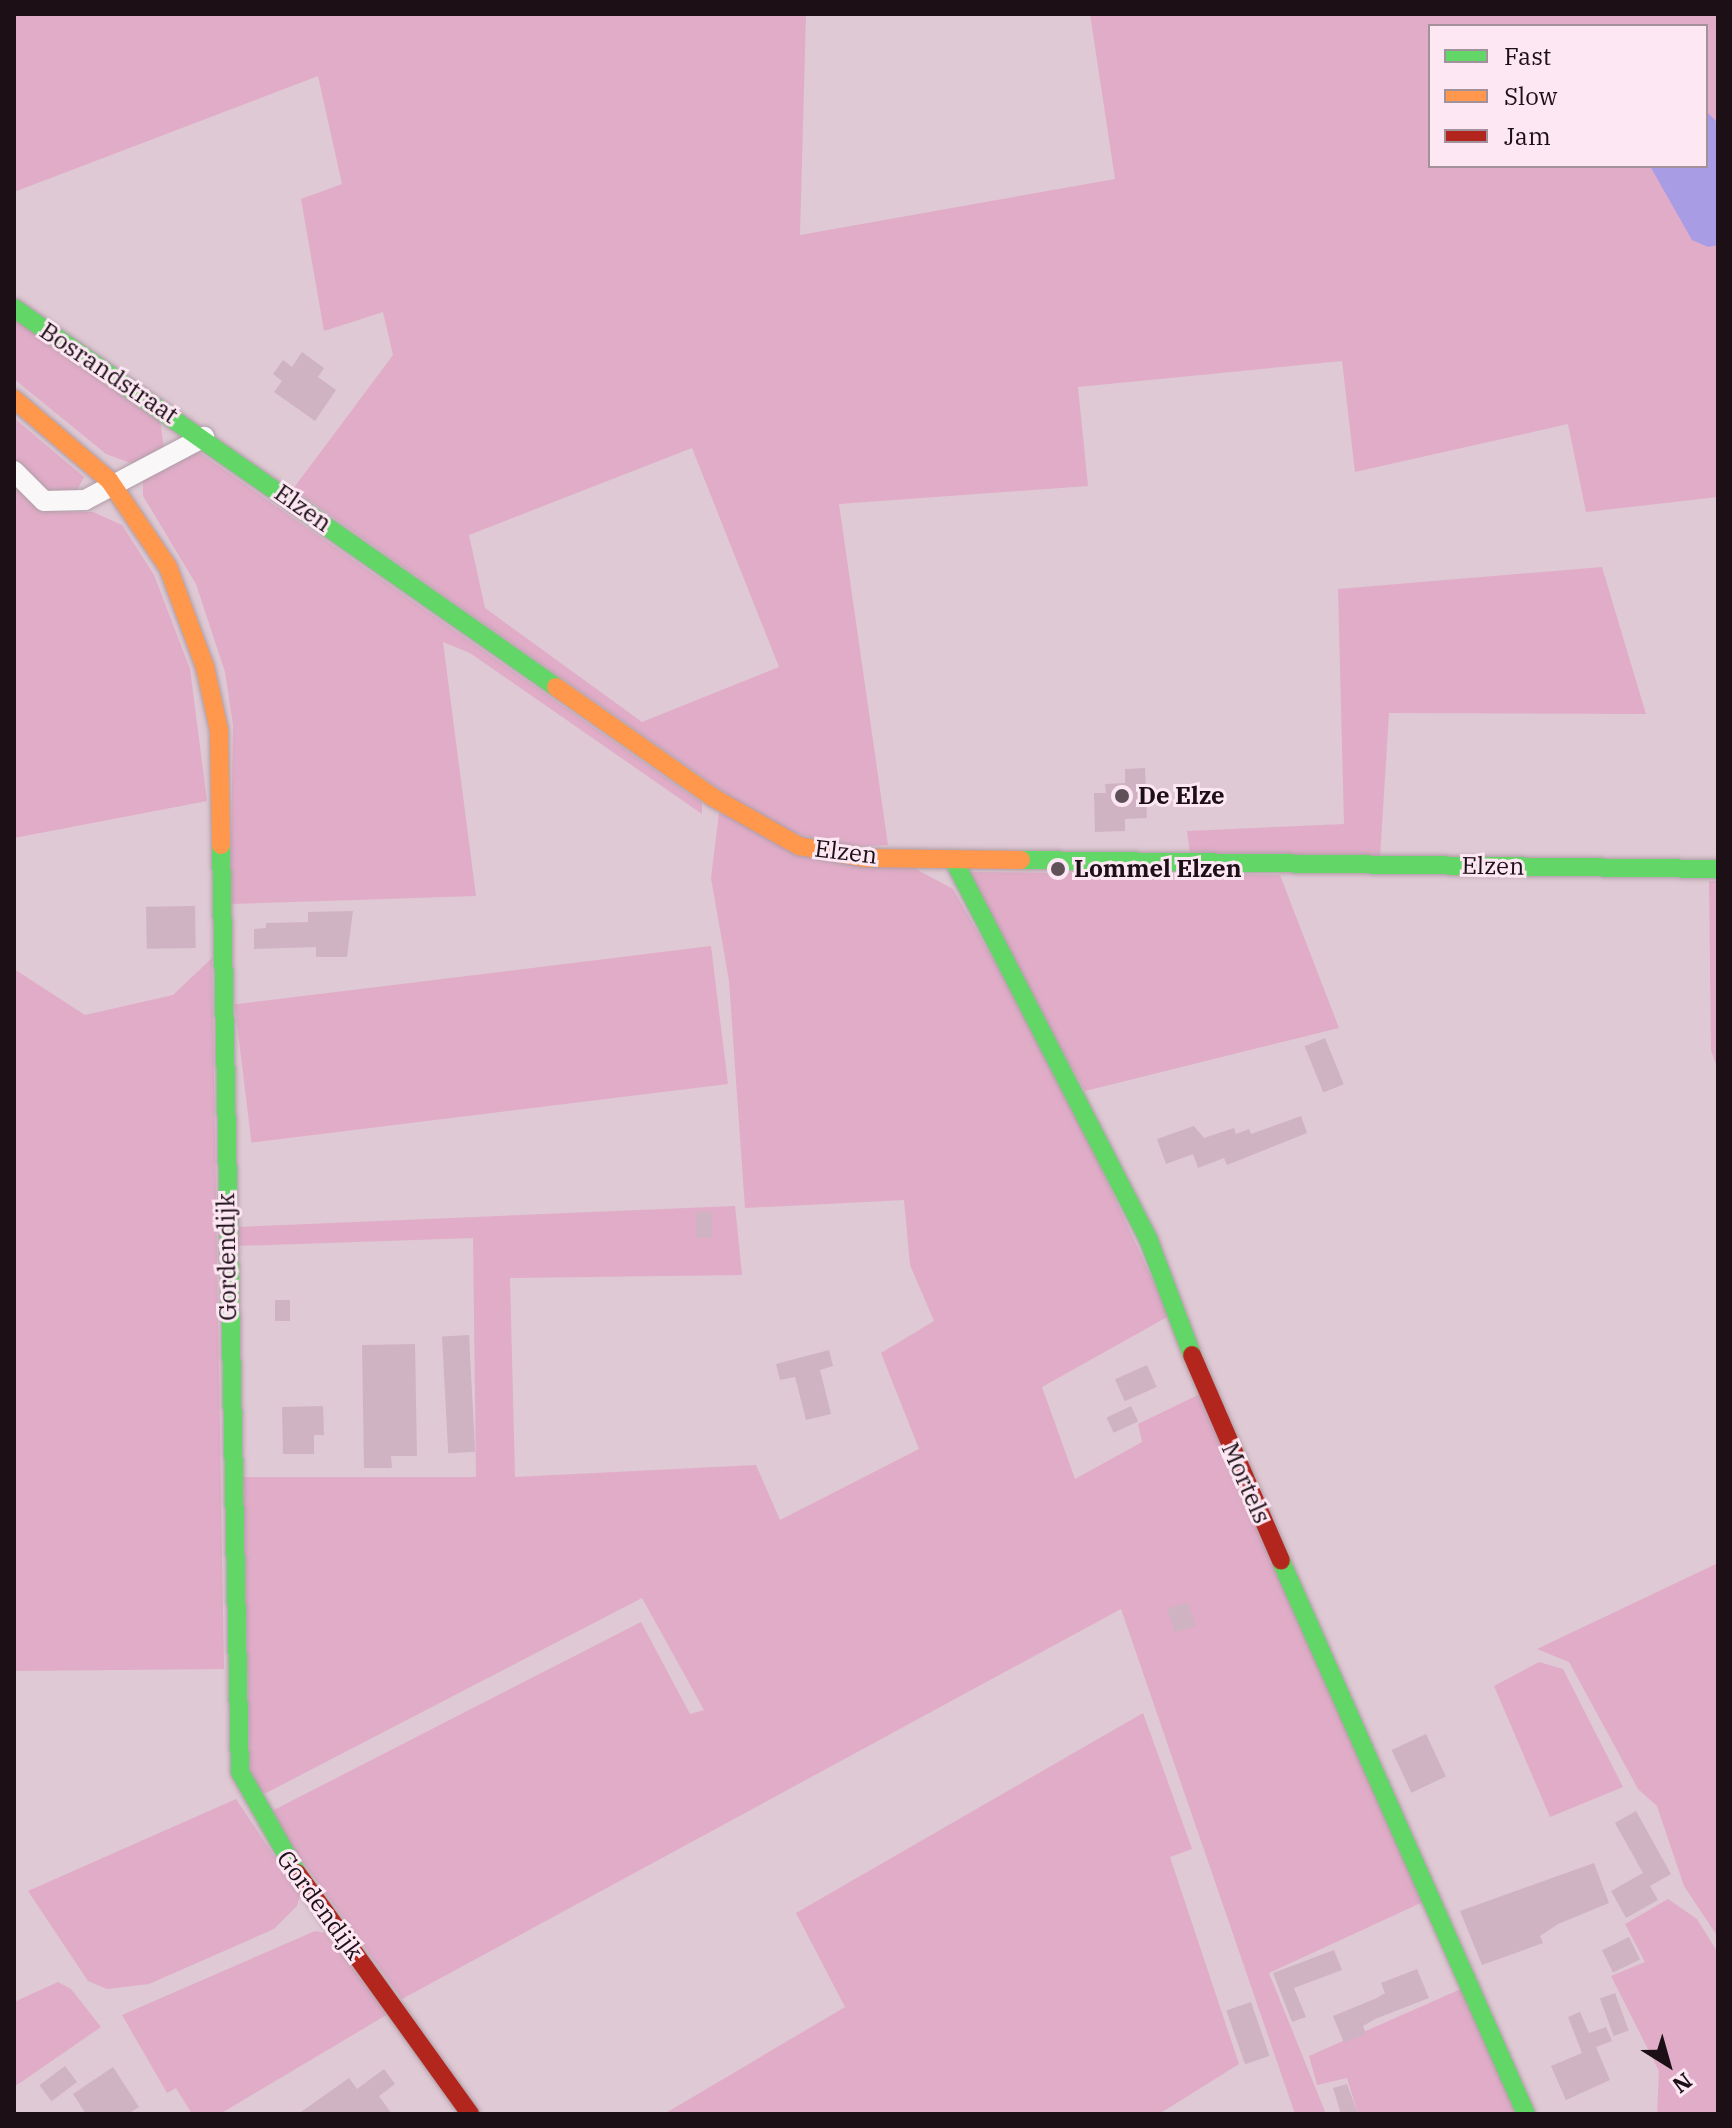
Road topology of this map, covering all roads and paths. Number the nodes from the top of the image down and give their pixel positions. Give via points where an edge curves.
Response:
1 (14, 308) edge
2 (14, 399) edge
3 (204, 437) junction
4 (14, 471) edge
5 (115, 488) junction
6 (953, 859) junction
7 (1718, 869) edge
8 (470, 2114) edge
9 (1526, 2114) edge

1 - 3 street, Bosrandstraat
2 - 5 street, Gordendijk via 66,438
3 - 5 street
3 - 6 street, Elzen via 762,830 842,856
4 - 5 street via 44,501 85,500
5 - 8 street, Gordendijk via 168,567 205,667 219,730 240,1772 274,1841
6 - 7 street, Elzen
6 - 9 street, Mortels via 1149,1241 1209,1399

